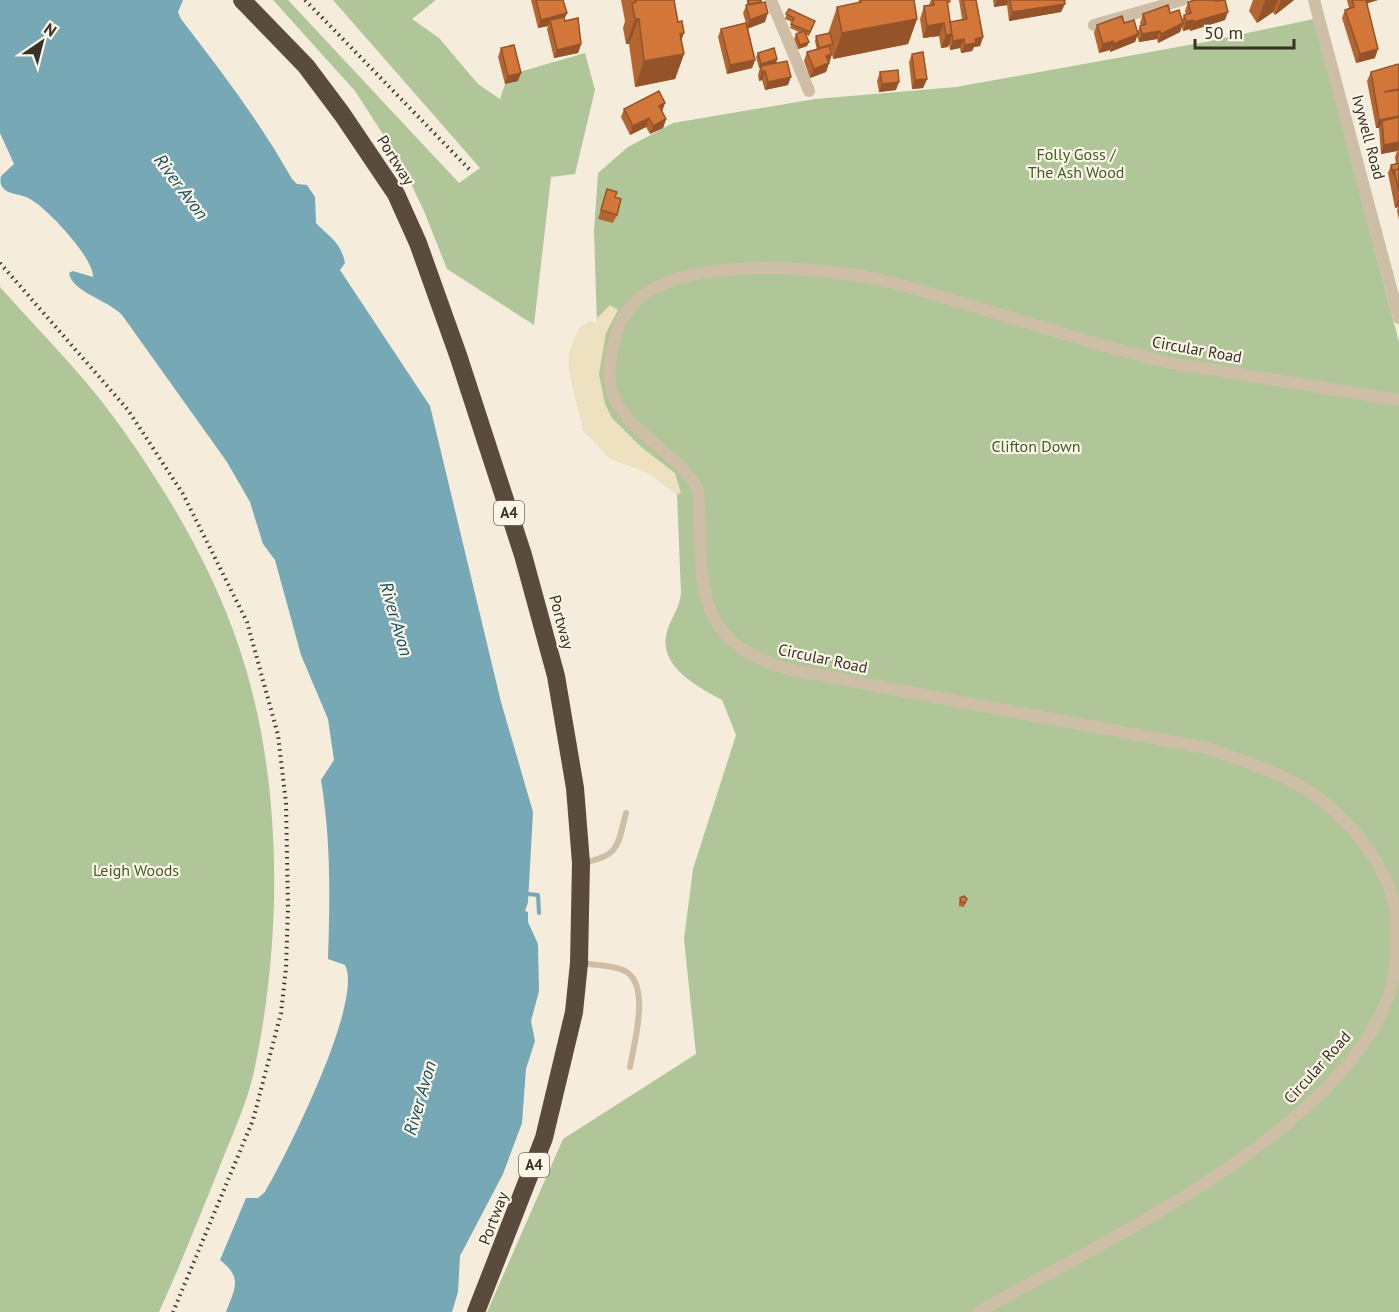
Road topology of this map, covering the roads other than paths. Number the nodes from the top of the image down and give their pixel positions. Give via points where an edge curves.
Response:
1 (242, 0) edge
2 (771, 0) edge
3 (1182, 0) edge
4 (1314, 0) edge
5 (1094, 24) dead end
6 (809, 91) dead end
7 (1399, 318) edge
8 (1399, 400) edge
9 (626, 813) dead end
10 (581, 863) junction
11 (579, 963) junction
12 (630, 1066) dead end
13 (476, 1312) edge
14 (978, 1312) edge

1 - 10 highway, Portway / A4 via 306,66 342,114 396,194 418,243 537,603 556,676 573,777
2 - 6 street
3 - 5 street
4 - 7 street, Ivywell Road
8 - 14 street, Circular Road via 1155,360 892,283 812,269 750,268 691,276 658,287 634,304 621,321 611,361 614,398 622,412 690,474 698,490 705,598 727,639 763,662 792,670 1206,748 1293,782 1333,811 1365,844 1384,871 1395,905 1397,950 1390,992 1370,1033 1342,1069 1306,1108 1211,1181
9 - 10 lane via 615,850 606,858
10 - 11 highway, Portway / A4
11 - 12 lane via 624,970 638,985
11 - 13 highway, Portway / A4 via 574,1012 544,1138

